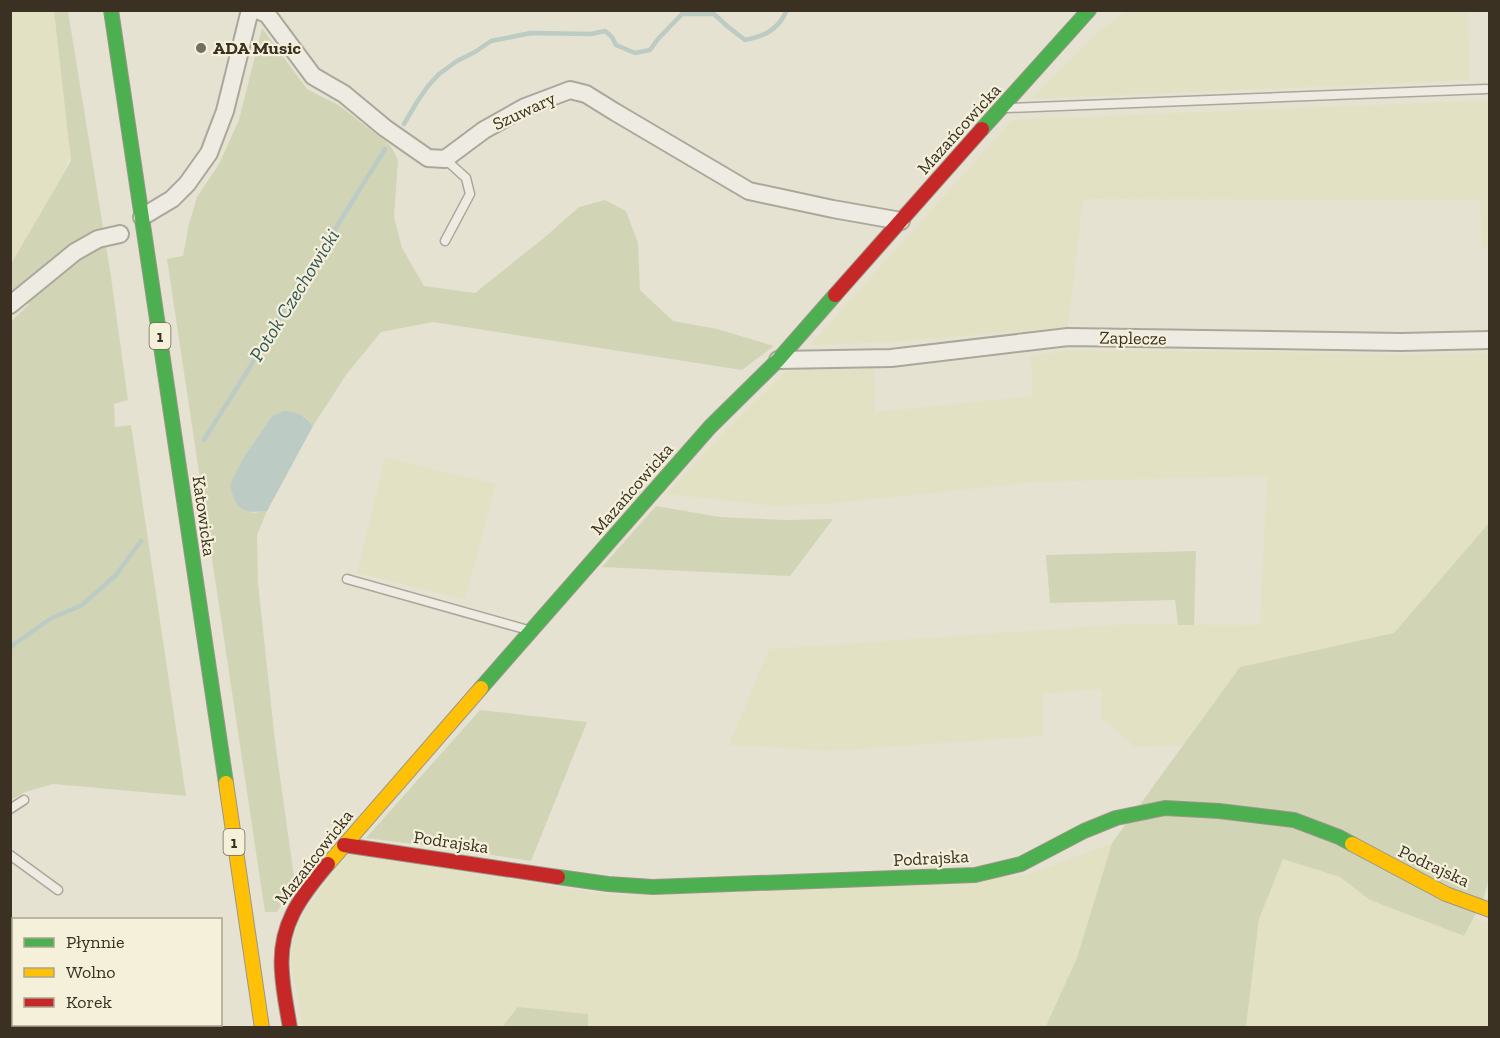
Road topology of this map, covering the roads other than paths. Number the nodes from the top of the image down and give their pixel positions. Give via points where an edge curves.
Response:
1 (111, 10) edge
2 (250, 10) edge
3 (257, 10) edge
4 (1089, 10) edge
5 (1486, 89) dead end
6 (1001, 109) junction
7 (445, 159) junction
8 (142, 217) junction
9 (901, 220) junction
10 (120, 234) dead end
11 (445, 240) dead end
12 (10, 305) edge
13 (1490, 340) edge
14 (778, 360) junction
15 (347, 579) dead end
16 (532, 631) junction
17 (24, 800) dead end
18 (10, 809) edge
19 (344, 845) junction
20 (10, 855) edge
21 (58, 890) dead end
22 (1490, 910) edge
23 (262, 1028) edge
24 (290, 1028) edge

1 - 8 street, Katowicka / 1
2 - 8 street via 225,111 209,153 172,199
3 - 7 street via 267,14 313,76 344,94 428,158
4 - 6 street, Mazańcowicka
5 - 6 lane
6 - 9 street, Mazańcowicka
7 - 9 street, Szuwary via 484,130 525,107 570,90 586,94 749,191
7 - 11 lane via 466,178 470,194
8 - 23 street, Katowicka / 1
9 - 14 street, Mazańcowicka
10 - 12 street via 98,239 75,252
13 - 14 street, Zaplecze via 1068,337 891,358
14 - 16 street, Mazańcowicka via 711,427
15 - 16 lane
16 - 19 street, Mazańcowicka
17 - 18 lane
19 - 22 street, Podrajska via 608,884 653,887 975,875 1021,864 1116,818 1165,808 1219,811 1294,820 1316,828 1446,894
19 - 24 street, Mazańcowicka via 301,898 283,937 282,976
20 - 21 lane

